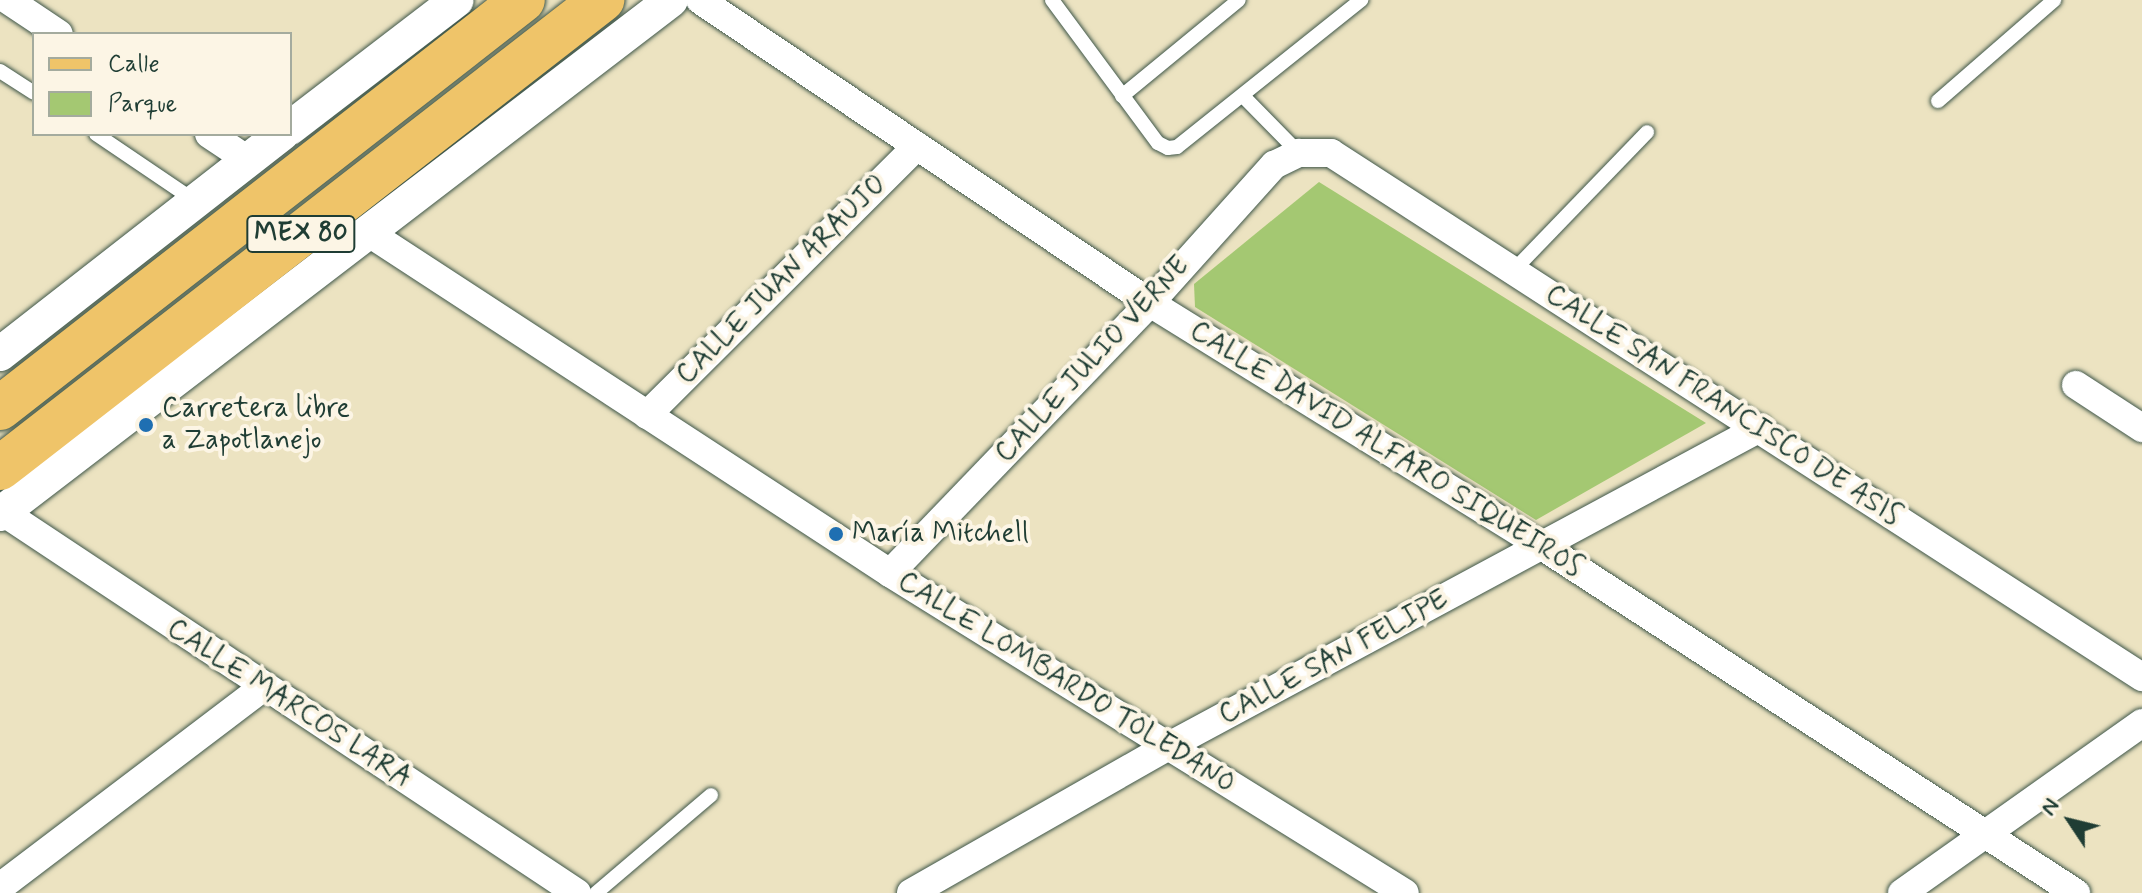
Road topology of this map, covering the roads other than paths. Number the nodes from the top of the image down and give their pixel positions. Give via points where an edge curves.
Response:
1 (8, 0) edge
2 (457, 0) edge
3 (523, 0) edge
4 (602, 0) edge
5 (671, 0) edge
6 (700, 0) edge
7 (1052, 0) edge
8 (1239, 0) edge
9 (1361, 0) edge
10 (2054, 0) edge
11 (56, 32) edge
12 (0, 71) edge
13 (32, 92) edge
14 (1122, 96) junction
15 (1243, 96) junction
16 (1938, 101) dead end
17 (292, 126) edge
18 (1647, 132) dead end
19 (99, 136) edge
20 (212, 136) edge
21 (279, 136) edge
22 (917, 146) junction
23 (1299, 153) junction
24 (248, 160) junction
25 (195, 201) junction
26 (369, 233) junction
27 (1513, 271) junction
28 (1150, 303) junction
29 (0, 354) edge
30 (2076, 385) dead end
31 (0, 408) edge
32 (647, 415) junction
33 (1760, 428) junction
34 (2142, 428) edge
35 (0, 468) edge
36 (1, 513) edge
37 (1542, 546) junction
38 (890, 573) junction
39 (2142, 677) edge
40 (262, 688) junction
41 (2142, 723) edge
42 (1167, 747) junction
43 (711, 795) dead end
44 (1985, 835) junction
45 (0, 887) edge
46 (1402, 892) edge
47 (577, 893) edge
48 (596, 893) edge
49 (911, 893) edge
50 (1902, 893) edge
51 (2076, 893) edge

1 - 11 street
2 - 17 street
3 - 31 main road, MEX 80
4 - 35 main road, MEX 80
5 - 26 street
6 - 22 street, CALLE DAVID ALFARO SIQUEIROS
7 - 14 lane
8 - 14 lane
9 - 15 lane
10 - 16 lane
12 - 13 lane
14 - 15 lane via 1168,148 1177,147
15 - 23 lane
18 - 27 lane
19 - 25 lane
20 - 24 street
21 - 24 street
22 - 28 street, CALLE DAVID ALFARO SIQUEIROS
22 - 32 street, CALLE JUAN ARAUJO
23 - 27 street, CALLE SAN FRANCISCO DE ASIS via 1331,153
23 - 28 street, CALLE JULIO VERNE via 1274,165
24 - 25 street
25 - 29 street
26 - 32 street, CALLE LOMBARDO TOLEDANO
26 - 36 street
27 - 33 street, CALLE SAN FRANCISCO DE ASIS
28 - 37 street, CALLE DAVID ALFARO SIQUEIROS
28 - 38 street, CALLE JULIO VERNE
30 - 34 street
32 - 38 street, CALLE LOMBARDO TOLEDANO
33 - 37 street, CALLE SAN FELIPE
33 - 39 street, CALLE SAN FRANCISCO DE ASIS
36 - 40 street, CALLE MARCOS LARA
37 - 42 street, CALLE SAN FELIPE
37 - 44 street, CALLE DAVID ALFARO SIQUEIROS
38 - 42 street, CALLE LOMBARDO TOLEDANO
40 - 45 street
40 - 47 street, CALLE MARCOS LARA
41 - 44 street
42 - 46 street, CALLE LOMBARDO TOLEDANO
42 - 49 street, CALLE SAN FELIPE
43 - 48 lane
44 - 50 street
44 - 51 street, CALLE DAVID ALFARO SIQUEIROS

